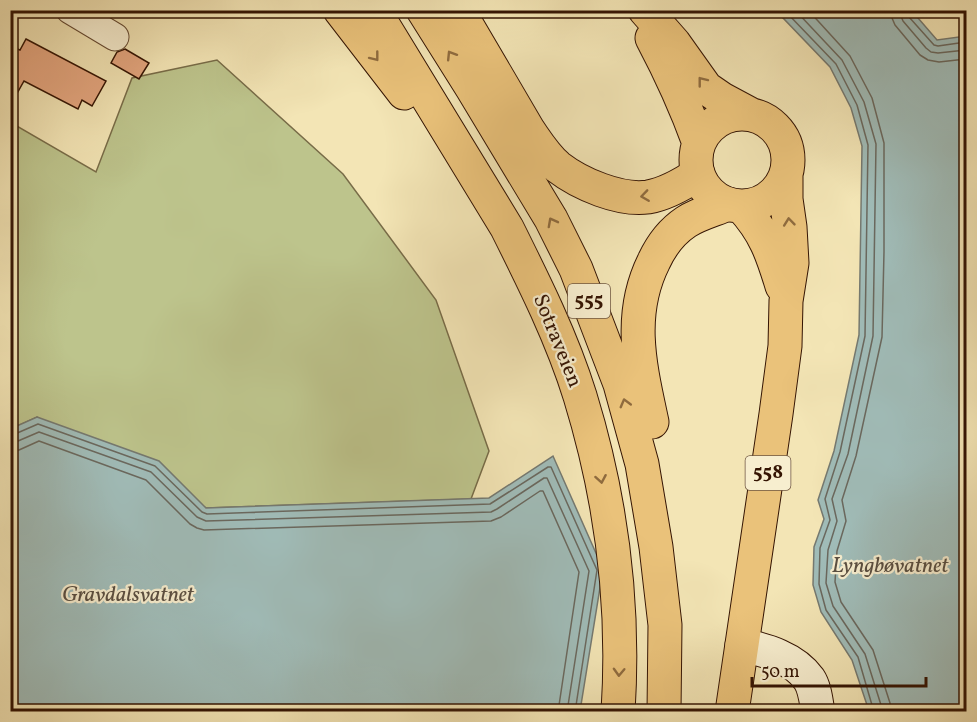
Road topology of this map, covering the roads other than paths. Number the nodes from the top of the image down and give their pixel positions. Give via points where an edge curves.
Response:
1 (70, 10) edge
2 (340, 10) edge
3 (374, 10) edge
4 (423, 10) edge
5 (458, 10) edge
6 (636, 10) edge
7 (645, 10) edge
8 (115, 37) dead end
9 (750, 114) junction
10 (698, 158) junction
11 (786, 175) junction
12 (734, 205) junction
13 (507, 228) junction
14 (786, 301) junction
15 (664, 625) junction
16 (742, 645) junction
17 (618, 711) edge
18 (664, 711) edge
19 (732, 711) edge
20 (818, 711) edge

1 - 8 street
2 -> 13 main road, 555
3 - 13 main road, Sotraveien / 555
15 -> 4 main road, Sotraveien / 555 via 642,464 620,384 589,300 551,219
10 -> 5 main road via 685,183 649,197 612,194 572,177 535,141
6 - 10 main road, 558 via 692,124
9 -> 7 main road, 558 via 706,88
9 - 10 main road via 719,119 707,129
9 - 11 main road, 558 via 765,119 782,136 789,159
10 - 12 main road, 558 via 704,187 715,198
11 - 12 main road via 779,189 766,200 754,205
14 -> 11 main road, 558 via 792,263
12 - 14 main road, 558 via 755,221 766,239
12 - 15 main road, 555 via 703,213 669,236 648,272 637,316 641,371 675,545
13 -> 17 main road, Sotraveien / 555 via 562,347 580,395 598,466 613,546 620,630
14 - 16 main road, 558 via 778,403
15 - 18 main road, Sotraveien / 555
16 - 19 main road, 558
16 - 20 street via 773,653 803,672 810,681

